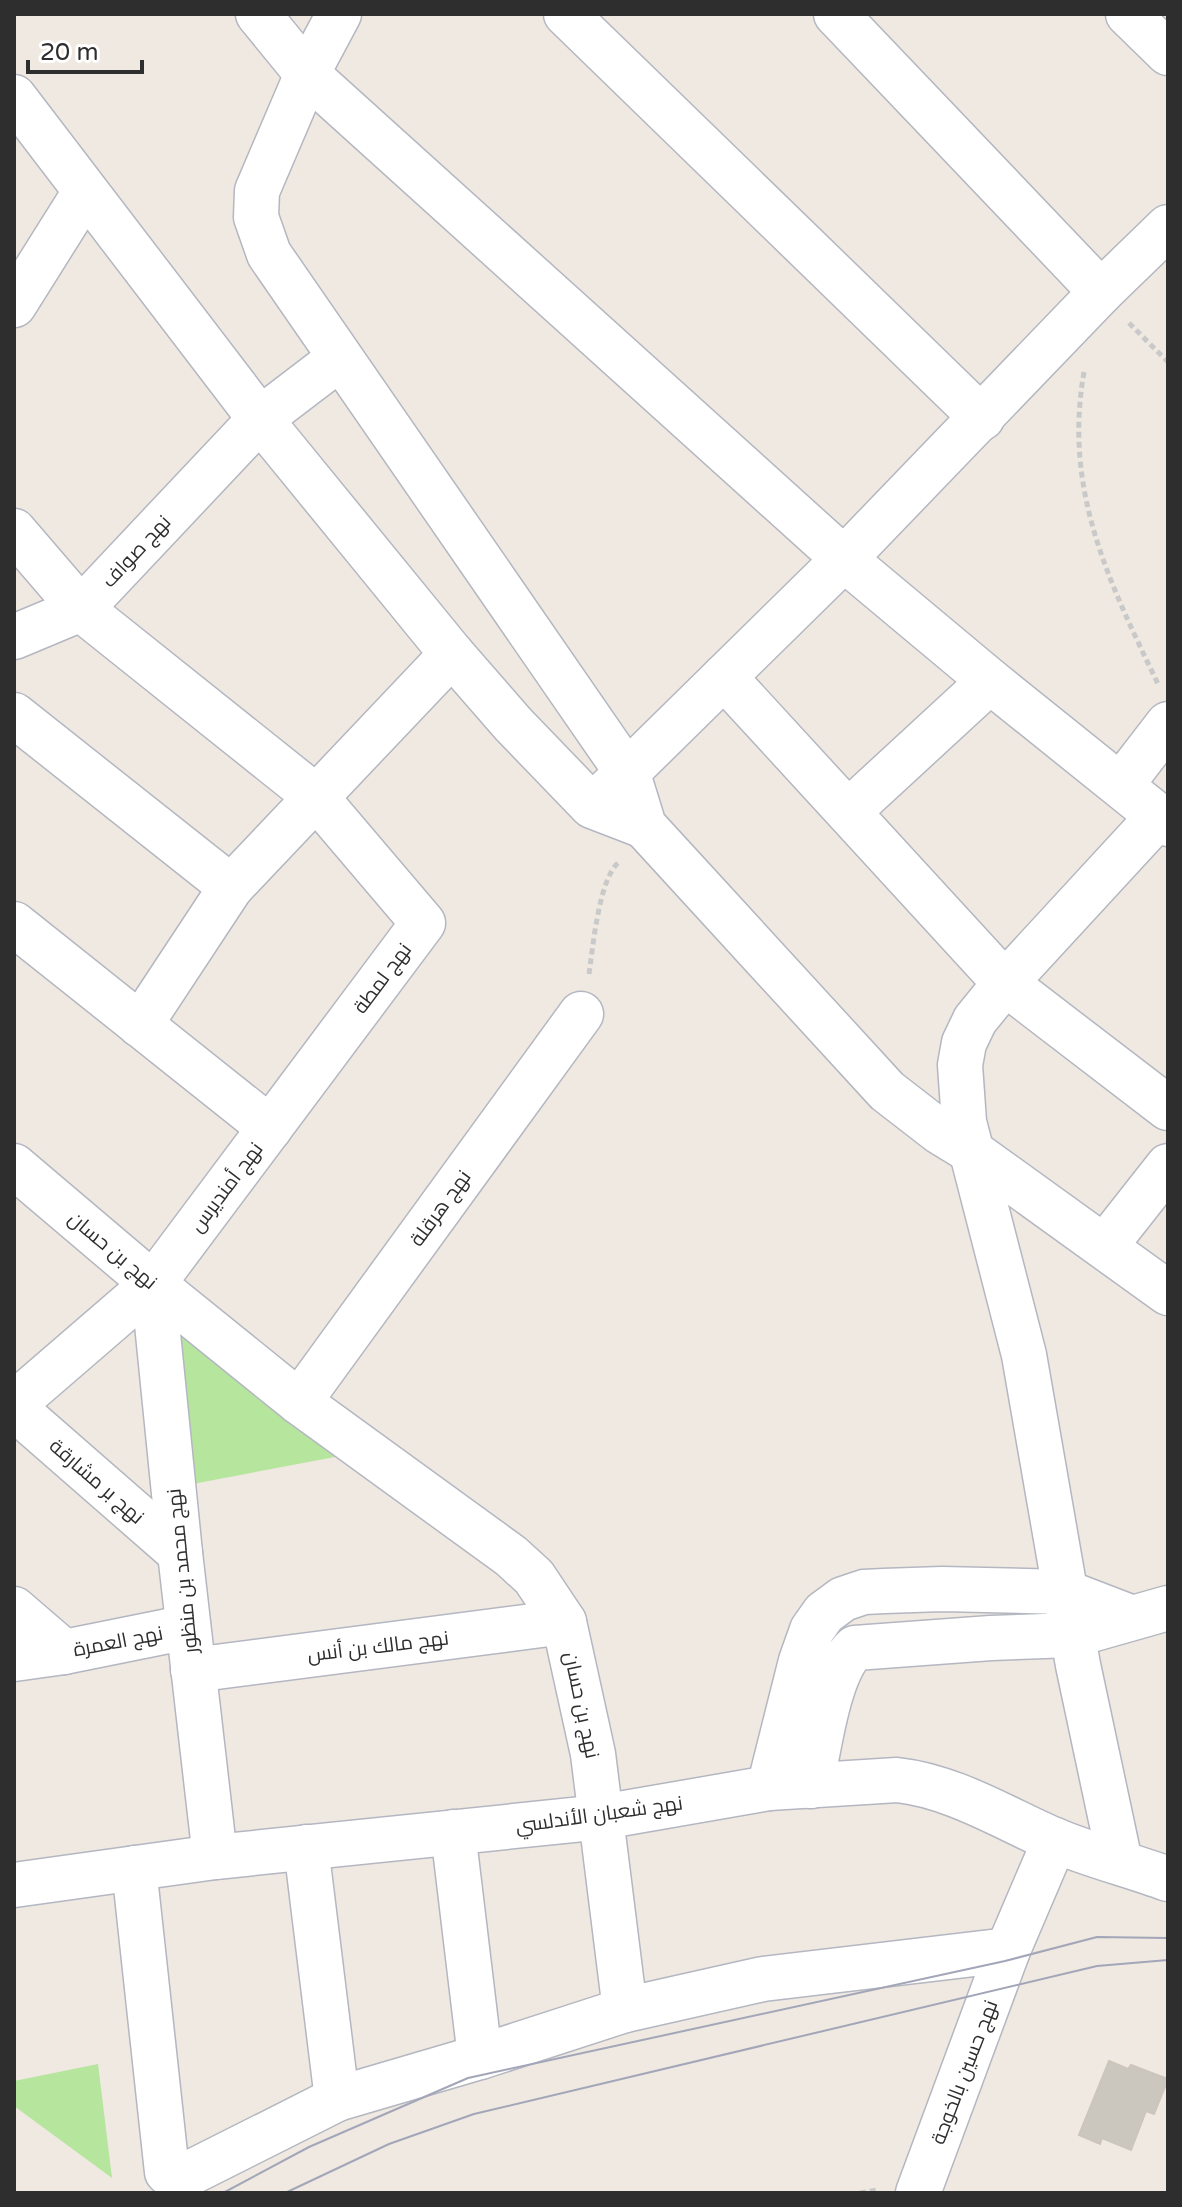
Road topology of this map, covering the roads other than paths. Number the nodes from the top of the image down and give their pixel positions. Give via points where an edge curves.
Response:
1 (258, 14) edge
2 (339, 14) edge
3 (566, 14) edge
4 (836, 14) edge
5 (1128, 14) edge
6 (1168, 53) edge
7 (307, 74) junction
8 (14, 97) edge
9 (85, 192) junction
10 (1168, 227) edge
11 (1101, 292) junction
12 (14, 305) edge
13 (340, 358) junction
14 (982, 418) junction
15 (260, 419) junction
16 (14, 531) edge
17 (844, 559) junction
18 (81, 609) junction
19 (14, 637) edge
20 (452, 654) junction
21 (724, 677) junction
22 (990, 681) junction
23 (1165, 708) edge
24 (14, 715) edge
25 (628, 774) junction
26 (1121, 785) junction
27 (315, 796) junction
28 (592, 806) junction
29 (849, 811) junction
30 (1163, 820) edge
31 (649, 831) junction
32 (231, 887) junction
33 (14, 924) edge
34 (1005, 983) junction
35 (581, 1014) road end
36 (140, 1025) junction
37 (1168, 1108) edge
38 (270, 1128) junction
39 (971, 1151) junction
40 (14, 1166) edge
41 (1168, 1166) edge
42 (1105, 1246) junction
43 (153, 1284) junction
44 (1168, 1293) edge
45 (299, 1402) junction
46 (14, 1406) edge
47 (180, 1553) junction
48 (1065, 1592) junction
49 (14, 1609) edge
50 (1149, 1612) edge
51 (564, 1622) junction
52 (188, 1627) junction
53 (1073, 1635) junction
54 (64, 1652) junction
55 (14, 1659) edge
56 (193, 1670) junction
57 (790, 1787) junction
58 (602, 1817) junction
59 (453, 1832) junction
60 (1055, 1840) junction
61 (306, 1847) junction
62 (215, 1857) junction
63 (1120, 1862) junction
64 (134, 1868) junction
65 (1168, 1879) edge
66 (14, 1885) edge
67 (1008, 1950) junction
68 (625, 2010) junction
69 (480, 2057) junction
70 (337, 2099) junction
71 (918, 2193) edge

1 - 7 street
2 - 7 street
3 - 14 street
4 - 11 street
5 - 6 street
7 - 13 street via 257,191 256,217 269,254
7 - 17 street
8 - 9 street
9 - 12 street
9 - 15 street
10 - 11 street
11 - 14 street
13 - 15 street, نهج صواف
13 - 25 street
14 - 17 street
15 - 18 street, نهج صواف
15 - 20 street
16 - 18 street
17 - 21 street
17 - 22 street
18 - 19 street
18 - 27 street
20 - 27 street
20 - 28 street
21 - 25 street
21 - 29 street
22 - 26 street
22 - 29 street
23 - 26 street
24 - 32 street
25 - 28 street
25 - 31 street
26 - 30 street
27 - 32 street
27 - 38 street, نهج لمطة via 423,923
28 - 31 street
29 - 34 street
30 - 34 street
31 - 39 street via 887,1091
32 - 36 street
33 - 36 street, نهج أمنديرس
34 - 37 street
34 - 39 street via 964,1043 961,1104
35 - 45 street, نهج هرقلة
36 - 38 street, نهج أمنديرس
38 - 43 street, نهج أمنديرس
39 - 42 street
39 - 48 street via 1024,1355
40 - 43 street, نهج بن حسان
41 - 42 street
42 - 44 street
43 - 45 street, نهج بن حسان
43 - 46 street, نهج أمنديرس
43 - 47 street, نهج محمد بن منظور
45 - 51 street, نهج بن حسان via 511,1556 534,1577
46 - 47 street, نهج بر مشارقة
47 - 52 street, نهج محمد بن منظور
48 - 50 street
48 - 53 street
48 - 57 street via 942,1589 864,1592 843,1599 812,1630 801,1661
49 - 54 street, نهج العمرة
50 - 53 street
51 - 56 street, نهج مالك بن أنس
51 - 58 street, نهج بن حسان
52 - 54 street, نهج العمرة
52 - 56 street, نهج محمد بن منظور
53 - 57 street via 855,1648 836,1678
53 - 63 street
54 - 55 street
56 - 62 street, نهج محمد بن منظور
57 - 58 street, نهج شعبان الأندلسي
57 - 60 street, نهج شعبان الأندلسي via 917,1782
58 - 59 street, نهج شعبان الأندلسي
58 - 68 street, نهج بن حسان
59 - 61 street, نهج شعبان الأندلسي
59 - 69 street
60 - 63 street, نهج شعبان الأندلسي
60 - 67 street, نهج حسين بالخوجة
61 - 62 street, نهج شعبان الأندلسي
61 - 70 street
62 - 64 street, نهج شعبان الأندلسي
63 - 65 street, نهج شعبان الأندلسي
64 - 66 street, نهج شعبان الأندلسي
64 - 70 street via 167,2172 182,2179
67 - 68 street via 763,1979
67 - 71 street, نهج حسين بالخوجة
68 - 69 street
69 - 70 street

